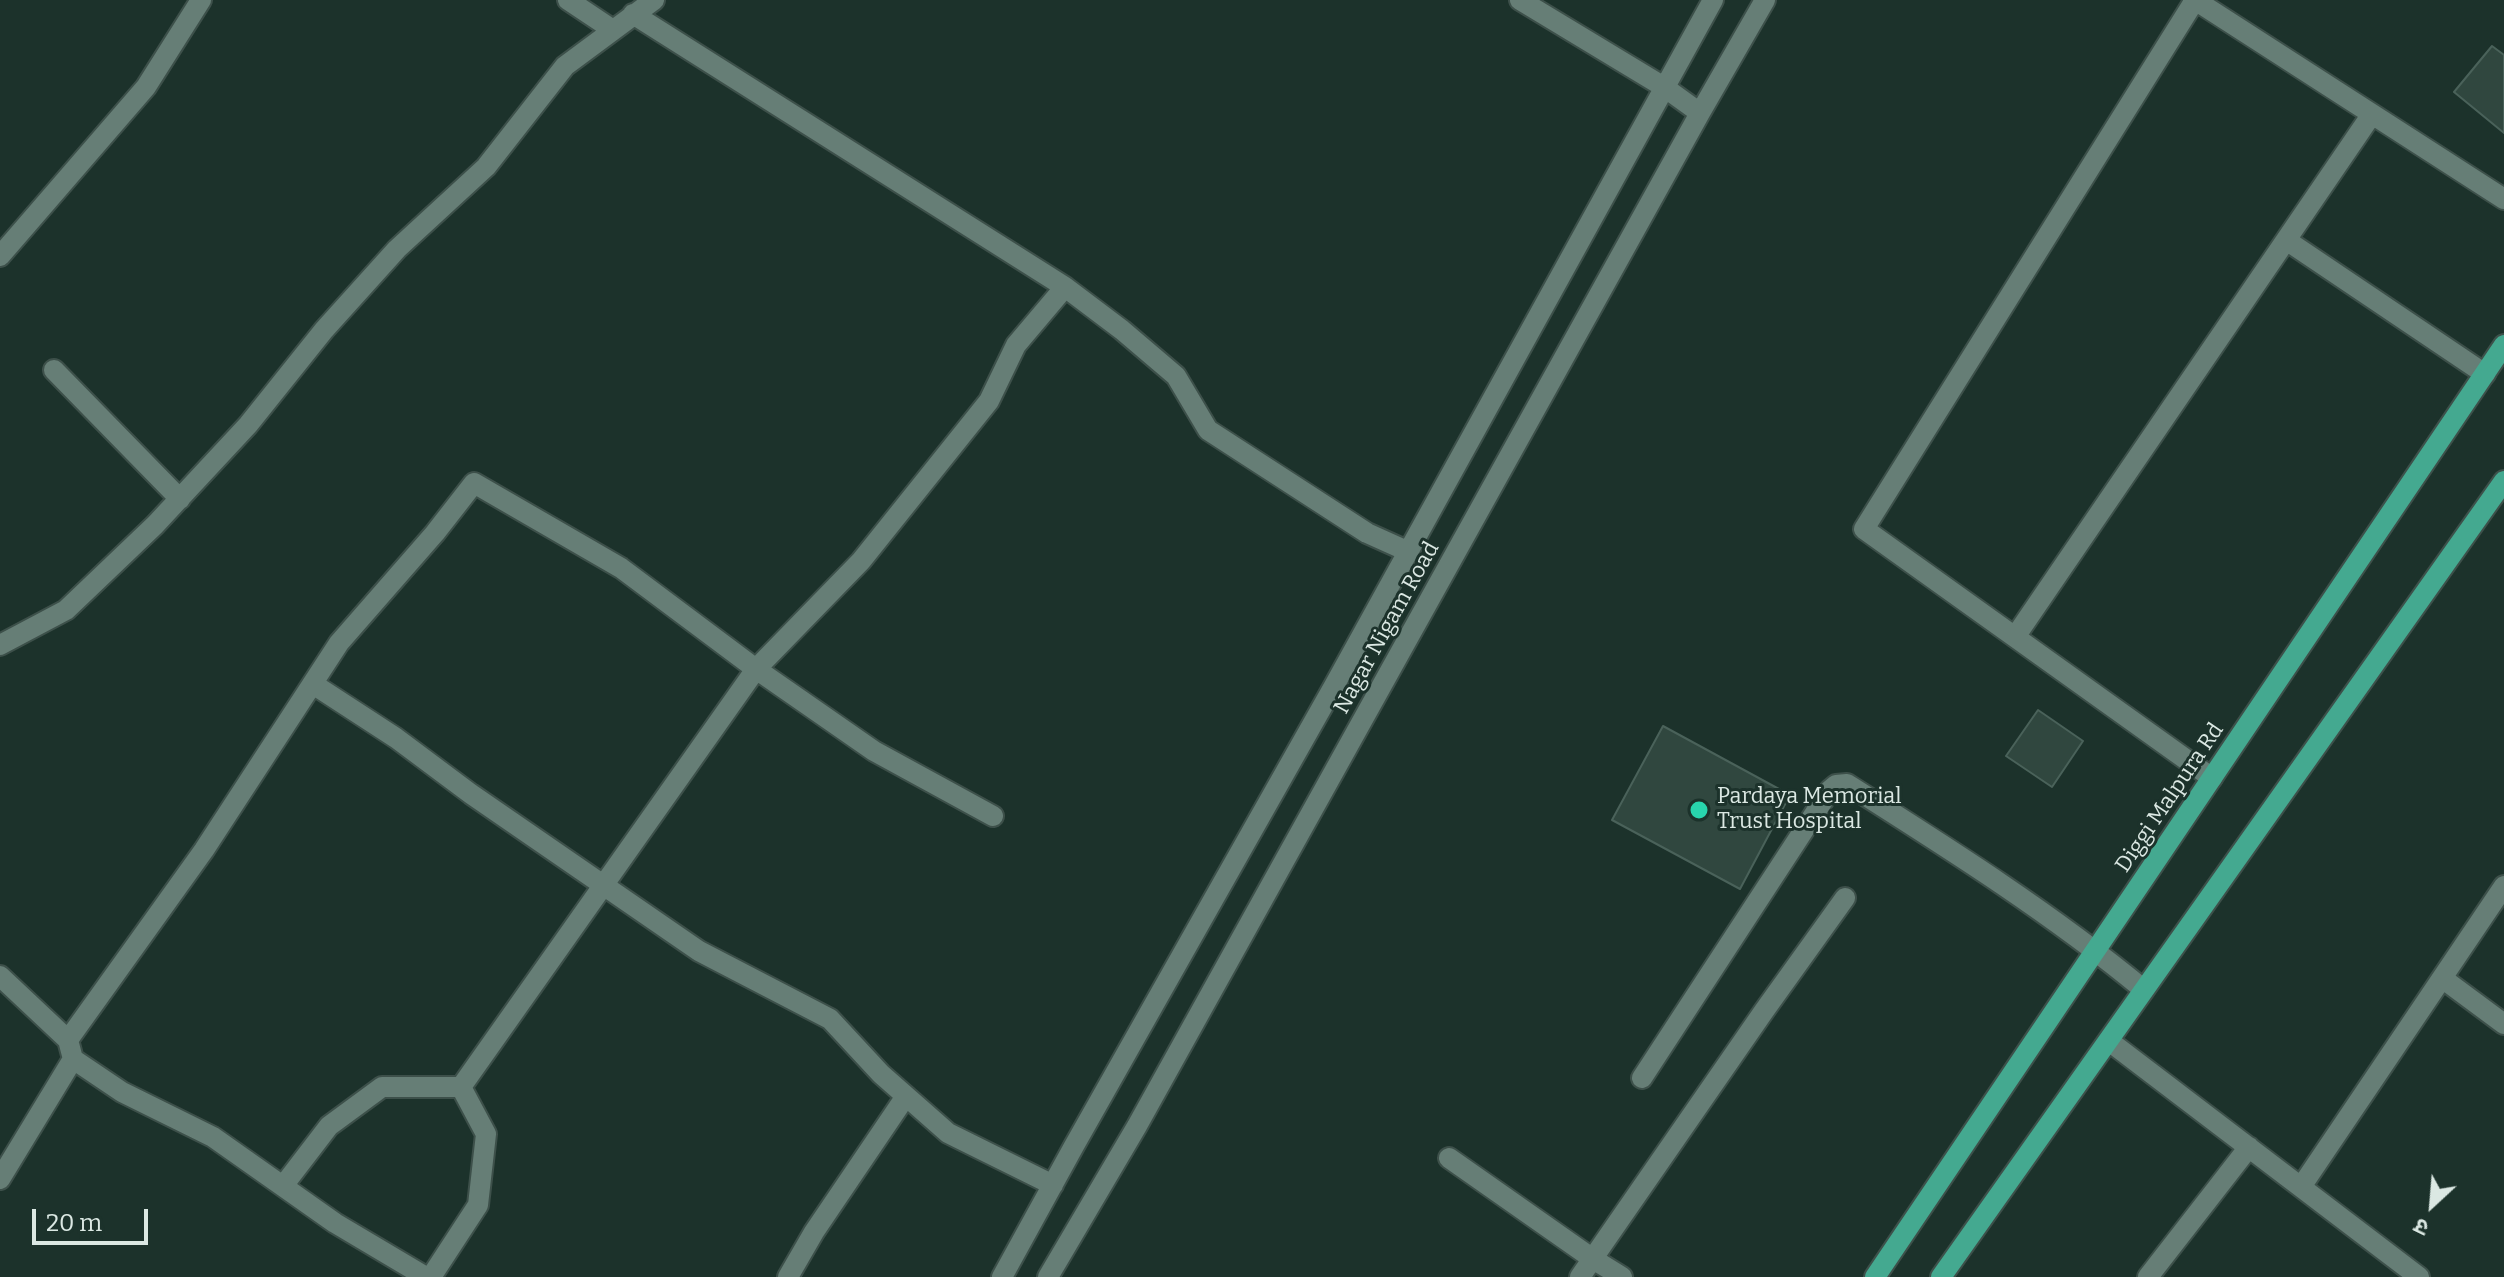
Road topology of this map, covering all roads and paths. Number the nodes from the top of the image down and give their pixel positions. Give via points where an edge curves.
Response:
1 (201, 0) edge
2 (568, 0) edge
3 (654, 0) edge
4 (1520, 0) edge
5 (1713, 0) edge
6 (1765, 0) edge
7 (2195, 0) edge
8 (633, 14) junction
9 (613, 30) junction
10 (1664, 87) junction
11 (1700, 113) junction
12 (2372, 114) junction
13 (2504, 199) edge
14 (2286, 240) junction
15 (0, 256) edge
16 (1065, 287) junction
17 (2504, 345) edge
18 (54, 370) dead end
19 (2485, 374) junction
20 (2504, 481) edge
21 (180, 499) junction
22 (1407, 551) junction
23 (2015, 637) junction
24 (0, 645) edge
25 (756, 669) junction
26 (313, 684) junction
27 (2212, 778) junction
28 (993, 816) dead end
29 (603, 885) junction
30 (2504, 886) edge
31 (1845, 898) dead end
32 (2096, 950) junction
33 (0, 976) edge
34 (2442, 978) junction
35 (2143, 989) junction
36 (2504, 1024) edge
37 (2109, 1041) junction
38 (71, 1050) junction
39 (1642, 1078) dead end
40 (461, 1087) junction
41 (906, 1096) junction
42 (2249, 1147) junction
43 (1449, 1158) dead end
44 (0, 1179) edge
45 (1053, 1185) junction
46 (283, 1186) junction
47 (2301, 1187) junction
48 (1593, 1259) junction
49 (429, 1277) edge
50 (788, 1277) edge
51 (1002, 1277) edge
52 (1048, 1277) edge
53 (1580, 1277) edge
54 (1622, 1277) edge
55 (1875, 1277) edge
56 (1941, 1277) edge
57 (2148, 1277) edge
58 (2419, 1277) edge

1 - 15 street via 146,87
2 - 9 street
3 - 8 street
4 - 10 street
5 - 10 street, Nagar Nigam Road
6 - 11 street, Nagar Nigam Road
7 - 12 street
7 - 23 street via 1864,529
8 - 9 street
8 - 16 street
9 - 21 street via 565,66 486,167 397,249
10 - 11 street
10 - 22 street, Nagar Nigam Road
11 - 52 street, Nagar Nigam Road
12 - 13 street
12 - 14 street
14 - 19 street
14 - 23 street
16 - 22 street via 1176,376 1208,430 1367,533
16 - 25 street via 1016,345 989,401 861,561
17 - 19 main road, Diggi Malpura Rd
18 - 21 street
19 - 27 main road, Diggi Malpura Rd
20 - 35 main road
21 - 24 street via 66,610
22 - 45 street, Nagar Nigam Road
23 - 27 street
25 - 26 street via 621,568 474,483 339,643
25 - 28 street via 874,751
25 - 29 street
26 - 29 street
26 - 38 street
27 - 32 main road, Diggi Malpura Rd
29 - 40 street
29 - 41 street via 699,951 830,1019
30 - 34 street
31 - 48 street
32 - 35 street
32 - 39 street via 1882,806 1847,784 1836,785
32 - 55 main road, Diggi Malpura Rd
33 - 38 street
34 - 36 street
34 - 47 street
35 - 37 main road
37 - 42 street
37 - 56 main road
38 - 44 street
38 - 46 street via 122,1092 213,1137
40 - 46 street via 382,1087 329,1126
40 - 49 street via 486,1134 478,1205
41 - 45 street via 948,1133
41 - 50 street
42 - 47 street
42 - 57 street
43 - 48 street
45 - 51 street, Nagar Nigam Road
46 - 49 street
47 - 58 street
48 - 53 street
48 - 54 street

